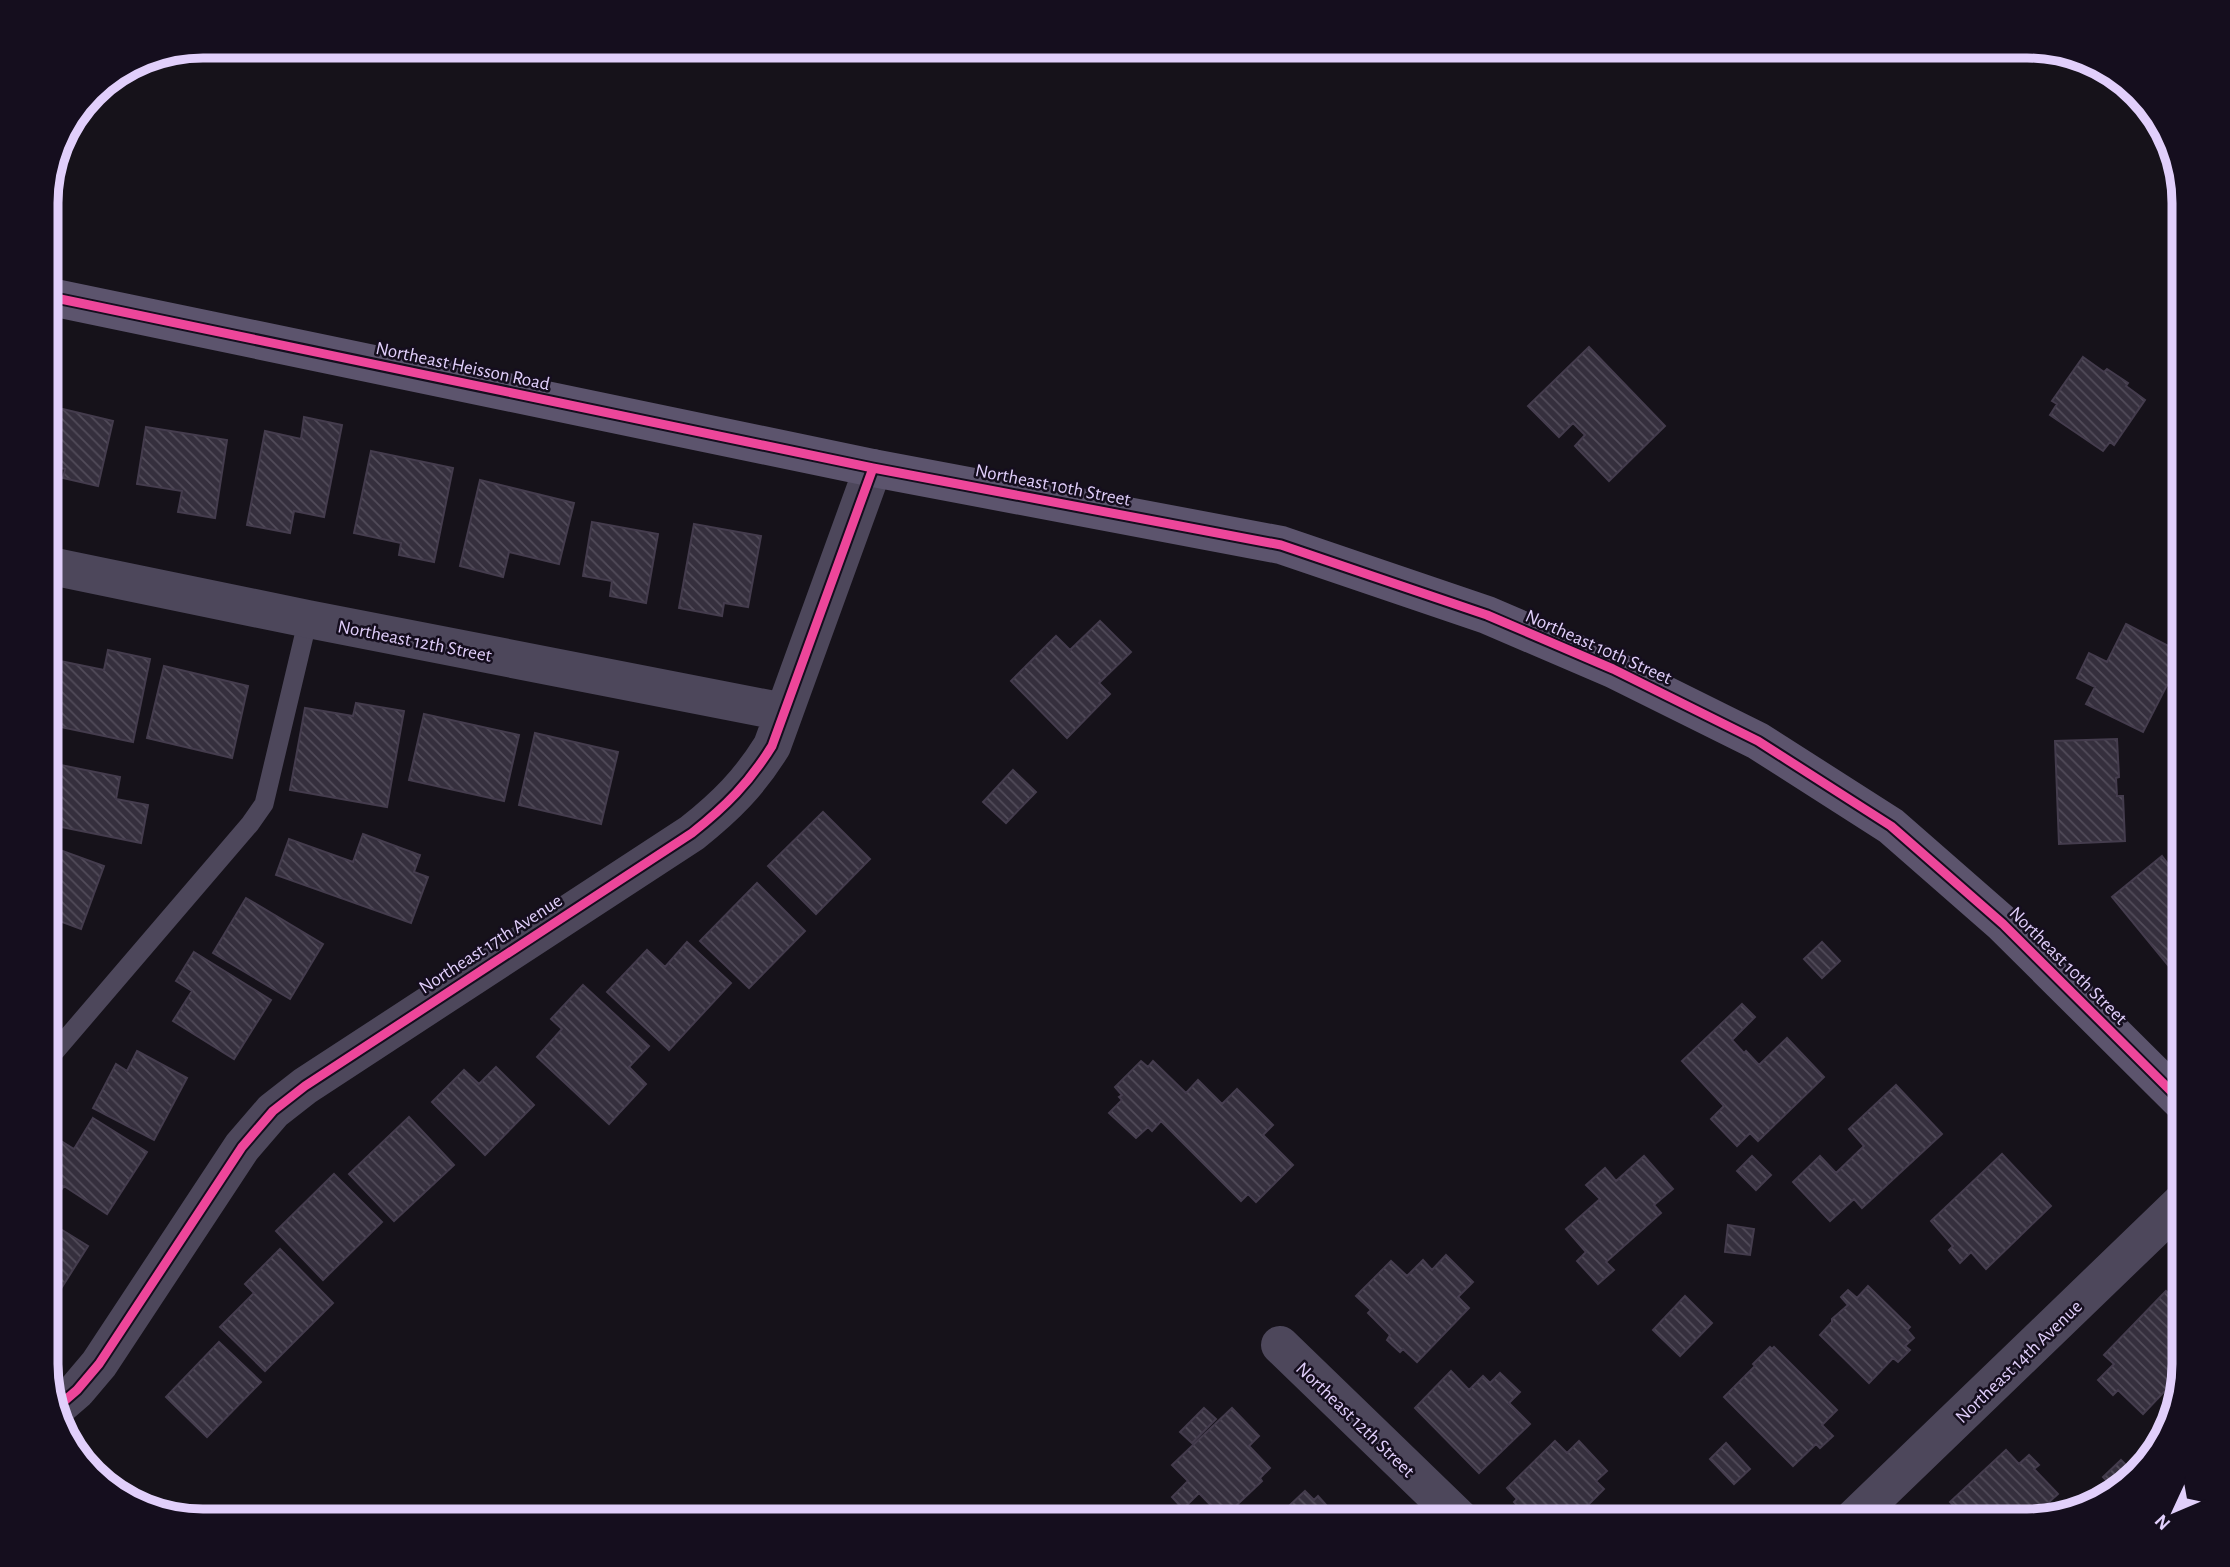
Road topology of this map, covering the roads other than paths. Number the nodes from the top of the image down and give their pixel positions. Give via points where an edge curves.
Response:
1 (58, 298) edge
2 (873, 468) junction
3 (58, 568) edge
4 (308, 620) junction
5 (784, 712) junction
6 (58, 1048) edge
7 (2172, 1091) edge
8 (2172, 1212) edge
9 (1280, 1345) dead end
10 (63, 1402) edge
11 (1450, 1509) edge
12 (1863, 1509) edge

1 - 2 street, Northeast Heisson Road
2 - 5 street, Northeast 17th Avenue
2 - 7 street, Northeast 10th Street via 1281,545 1487,615 1613,669 1758,740 1891,826 2003,924
3 - 4 street, Northeast 12th Street
4 - 5 street, Northeast 12th Street
4 - 6 lane via 264,804
5 - 10 street, Northeast 17th Avenue via 772,746 755,774 725,807 692,833 304,1086 273,1111 242,1147 100,1364
8 - 12 street, Northeast 14th Avenue
9 - 11 street, Northeast 12th Street

